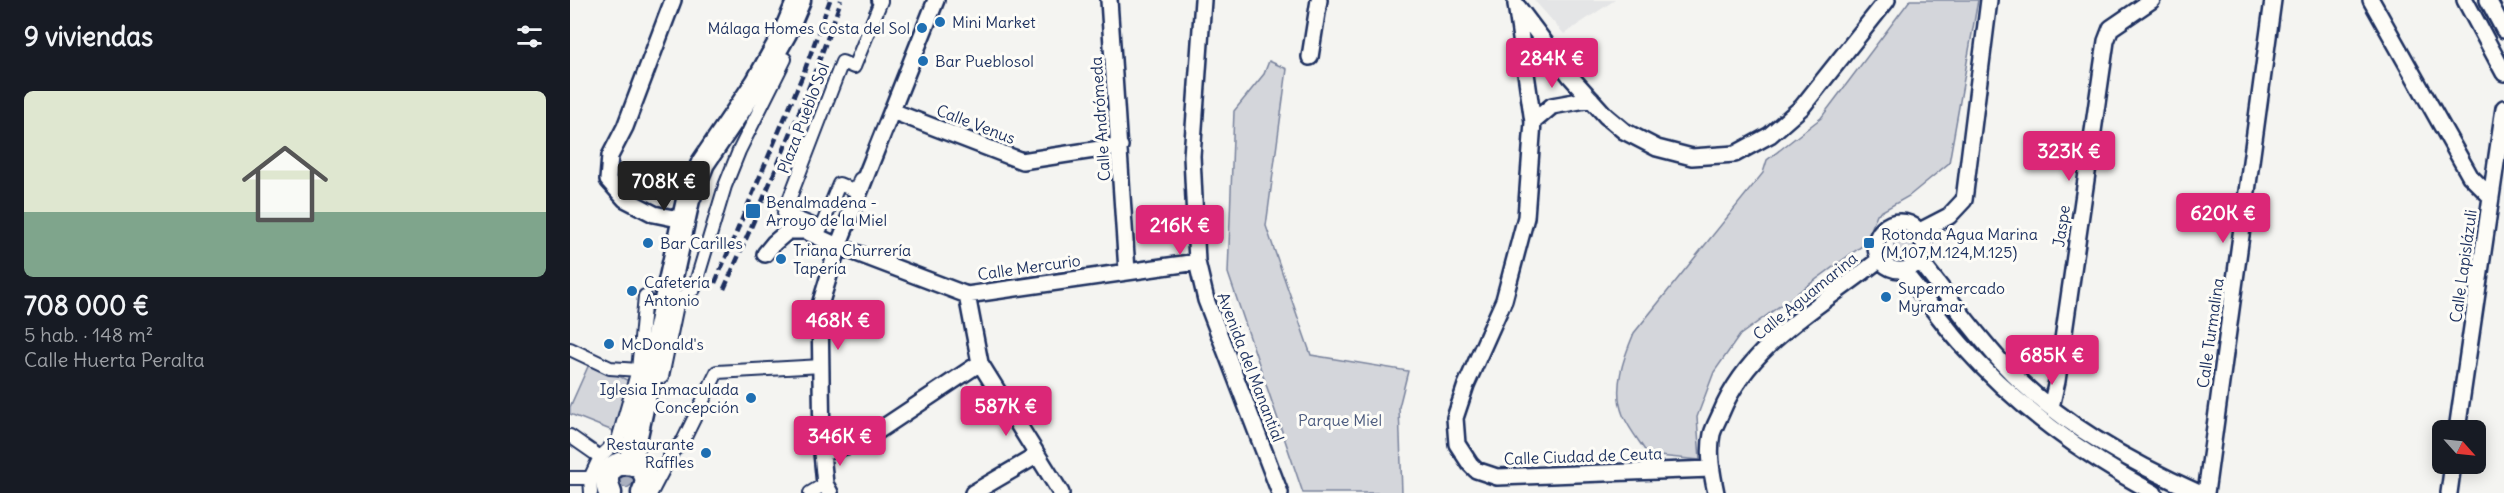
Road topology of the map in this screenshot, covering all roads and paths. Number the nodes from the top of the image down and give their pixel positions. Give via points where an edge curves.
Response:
1 (673, 0) edge
2 (799, 0) edge
3 (878, 0) edge
4 (934, 0) edge
5 (1109, 0) edge
6 (1203, 0) edge
7 (1319, 0) edge
8 (1887, 0) edge
9 (1989, 0) edge
10 (2152, 0) edge
11 (2273, 0) edge
12 (2371, 0) edge
13 (2465, 0) edge
14 (2488, 0) edge
15 (1514, 2) edge
16 (2504, 30) edge
17 (1310, 57) dead end
18 (785, 58) dead end
19 (2504, 73) edge
20 (1591, 99) junction
21 (2504, 108) edge
22 (892, 111) junction
23 (1533, 122) junction
24 (1120, 146) junction
25 (2491, 197) junction
26 (683, 220) junction
27 (1920, 231) junction
28 (838, 246) junction
29 (765, 254) dead end
30 (1880, 259) junction
31 (1920, 261) junction
32 (1197, 262) junction
33 (1902, 270) junction
34 (1127, 271) junction
35 (967, 295) junction
36 (645, 296) dead end
37 (570, 349) edge
38 (980, 363) junction
39 (822, 366) junction
40 (638, 370) junction
41 (662, 377) dead end
42 (2051, 407) junction
43 (2458, 420) edge
44 (570, 436) edge
45 (822, 453) junction
46 (1036, 456) junction
47 (600, 457) junction
48 (630, 463) junction
49 (1711, 469) junction
50 (2451, 474) edge
51 (570, 478) edge
52 (590, 478) junction
53 (828, 488) edge
54 (648, 492) edge
55 (591, 493) edge
56 (610, 493) edge
57 (810, 493) edge
58 (973, 493) edge
59 (1061, 493) edge
60 (1280, 493) edge
61 (1716, 493) edge
62 (2154, 493) edge
63 (2199, 493) edge
64 (2206, 493) edge
65 (2448, 493) edge

1 - 26 street via 625,127 610,156 608,180 625,199 654,214
2 - 26 main road via 757,83 703,163
3 - 4 street, Plaza Pueblo Sol via 881,1 854,67 842,62 784,213 821,228 838,184 856,191
4 - 22 street
5 - 24 street, Calle Andrómeda
6 - 32 street, Avenida del Manantial via 1192,156
7 - 17 street
8 - 20 street via 1802,107 1770,135 1735,154 1692,158 1657,148 1624,131
9 - 27 street via 1964,200 1949,216
10 - 42 street, Jaspe via 2111,28 2106,41
11 - 64 street, Calle Turmalina
12 - 25 street via 2470,176
13 - 19 street
14 - 16 street
15 - 20 street
15 - 23 street, Calle Ciudad de Ceuta
18 - 41 street via 725,186 694,289 678,300
20 - 23 street via 1552,106
21 - 25 street, Calle Lapislázuli
22 - 24 street, Calle Venus via 1022,161
22 - 28 street
23 - 49 street, Calle Ciudad de Ceuta via 1526,218 1504,300 1455,418 1457,444 1476,470 1497,477
24 - 34 street, Calle Andrómeda
25 - 43 street, Calle Lapislázuli
26 - 48 main road
27 - 30 street via 1905,221 1887,225 1876,242
27 - 31 street via 1925,248
28 - 29 street, Calle Mercurio via 804,231 788,231
28 - 35 street, Calle Mercurio
28 - 39 street via 820,305
30 - 33 street via 1893,269
30 - 49 street, Calle Aguamarina via 1806,313 1764,350 1728,395 1712,434
31 - 33 street
31 - 42 street via 2004,366
32 - 34 street, Calle Mercurio
32 - 60 street, Avenida del Manantial via 1206,300
33 - 62 street via 1961,344 2026,409 2103,465
34 - 35 street, Calle Mercurio
35 - 38 street
36 - 40 street
37 - 40 street via 610,368
38 - 45 street via 863,441
38 - 46 street
39 - 45 street
39 - 54 street via 717,372 682,441
40 - 47 street via 618,440
42 - 63 street via 2108,447
44 - 47 street
45 - 53 street
46 - 58 street
46 - 59 street
47 - 52 street
48 - 54 main road via 645,474
48 - 56 main road via 612,469 607,480
49 - 61 street, Calle Aguamarina
50 - 65 street
51 - 52 street
52 - 55 street
53 - 57 street

